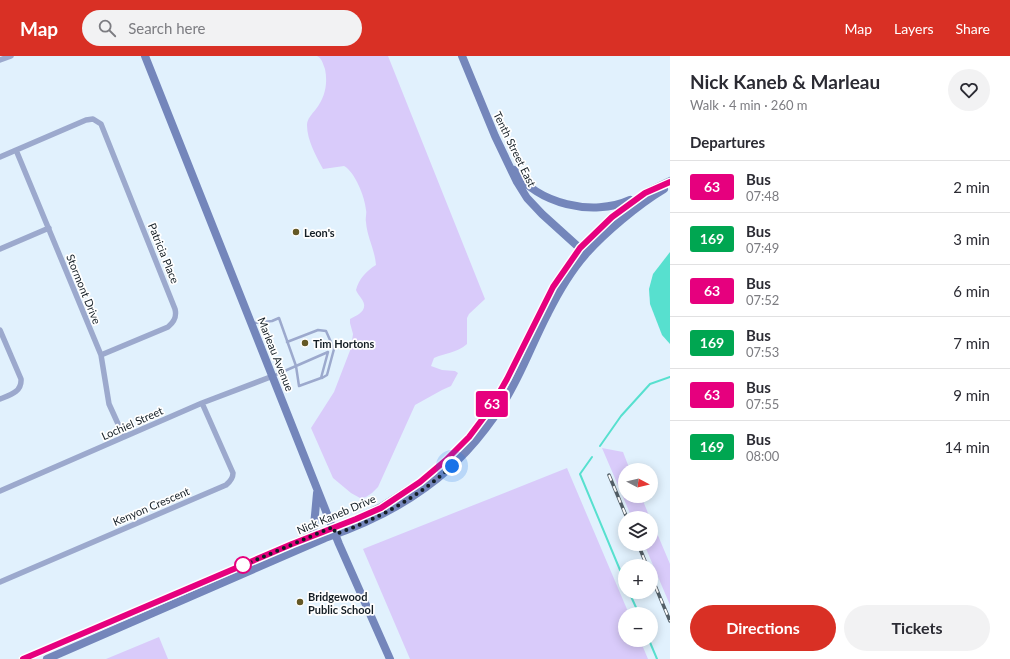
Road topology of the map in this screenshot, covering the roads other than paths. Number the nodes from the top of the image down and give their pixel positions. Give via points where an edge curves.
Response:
1 (10, 56) edge
2 (145, 56) edge
3 (462, 56) edge
4 (0, 60) edge
5 (16, 150) junction
6 (504, 156) junction
7 (0, 157) edge
8 (670, 182) edge
9 (670, 185) edge
10 (645, 193) junction
11 (48, 228) junction
12 (0, 249) edge
13 (583, 251) junction
14 (251, 323) junction
15 (0, 330) edge
16 (287, 342) junction
17 (101, 356) junction
18 (296, 366) junction
19 (273, 376) junction
20 (321, 378) junction
21 (0, 399) edge
22 (202, 403) junction
23 (124, 437) junction
24 (0, 491) edge
25 (318, 491) junction
26 (334, 531) junction
27 (306, 538) junction
28 (0, 582) edge
29 (23, 659) edge
30 (47, 659) edge
31 (390, 659) edge

1 - 4 street
2 - 14 street, Marleau Avenue
3 - 6 street, Tenth Street East
5 - 7 street
5 - 11 street, Stormont Drive
5 - 17 street, Patricia Place via 86,120 96,120 101,124 176,314 175,320 168,327
6 - 10 street via 516,173 532,187 548,198 566,204 598,208 622,204
6 - 13 street, Tenth Street East via 527,198
8 - 10 street, Nick Kaneb Drive
9 - 13 street, Nick Kaneb Drive
10 - 13 street, Nick Kaneb Drive via 612,217
11 - 12 street
11 - 17 street, Stormont Drive
13 - 26 street, Nick Kaneb Drive via 553,287 507,379 490,409 469,437 426,478 404,494
14 - 16 lane via 279,318
14 - 19 street, Marleau Avenue
15 - 21 street via 21,382 17,391
16 - 18 lane
16 - 20 lane via 318,330 326,331 334,349 327,375
17 - 23 street, Stormont Drive via 109,404
18 - 19 lane
18 - 20 lane via 300,386
18 - 20 lane via 328,352
19 - 22 street, Lochiel Street
19 - 25 street, Marleau Avenue
22 - 23 street, Lochiel Street
22 - 28 street, Kenyon Crescent via 233,472 231,482
23 - 24 street, Lochiel Street
25 - 26 street, Marleau Avenue
25 - 27 street via 314,526
26 - 27 street, Nick Kaneb Drive
26 - 30 street, Nick Kaneb Drive
26 - 31 street, Marleau Avenue
27 - 29 street, Nick Kaneb Drive

